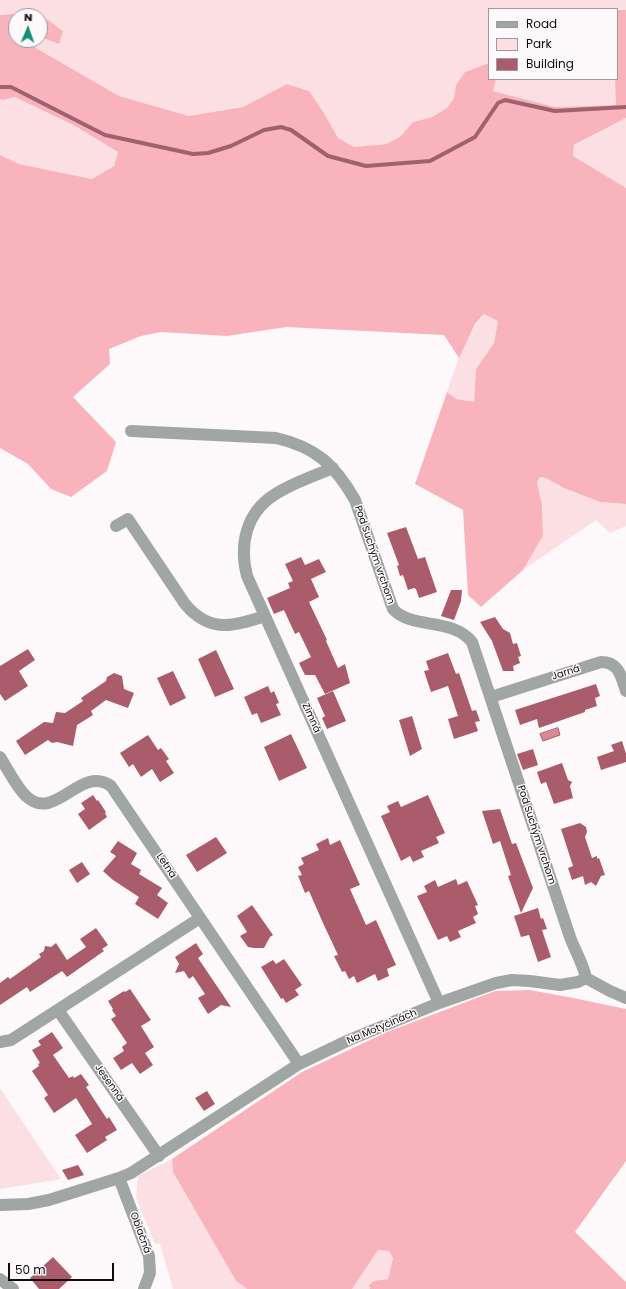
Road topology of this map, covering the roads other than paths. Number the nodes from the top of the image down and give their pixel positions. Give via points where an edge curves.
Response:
1 (131, 431) dead end
2 (333, 468) junction
3 (116, 526) dead end
4 (265, 616) junction
5 (626, 691) edge
6 (491, 697) junction
7 (0, 757) edge
8 (200, 918) junction
9 (586, 978) junction
10 (626, 998) edge
11 (440, 1003) junction
12 (58, 1010) junction
13 (0, 1042) edge
14 (299, 1064) junction
15 (159, 1156) junction
16 (119, 1178) junction
17 (0, 1205) edge
18 (0, 1279) edge
19 (13, 1289) edge
20 (144, 1289) edge

1 - 2 street, Pod Suchým vrchom via 276,438 309,449
2 - 4 street, Zimná via 274,494 252,519 244,541 244,563
2 - 6 street, Pod Suchým vrchom via 355,500 393,609 401,616 457,630 467,636 475,648
3 - 4 street via 128,519 185,604 199,618 215,625 229,626
4 - 11 street, Zimná
5 - 6 street, Jarná via 617,668 610,663 601,662
6 - 9 street, Pod Suchým vrchom via 570,937 583,964
7 - 8 street, Letná via 25,795 35,802 52,802 94,780 106,782 111,786
8 - 12 street
8 - 14 street, Letná
9 - 10 street
9 - 11 street, Na Motyčinách via 560,985 512,980 496,983
11 - 14 street, Na Motyčinách via 349,1040
12 - 13 street via 11,1040
12 - 15 street, Jesenná
14 - 15 street, Na Motyčinách
15 - 16 street, Na Motyčinách
16 - 17 street, Na Motyčinách via 49,1200
16 - 20 street, Oblačná via 149,1256 150,1273
18 - 19 street

